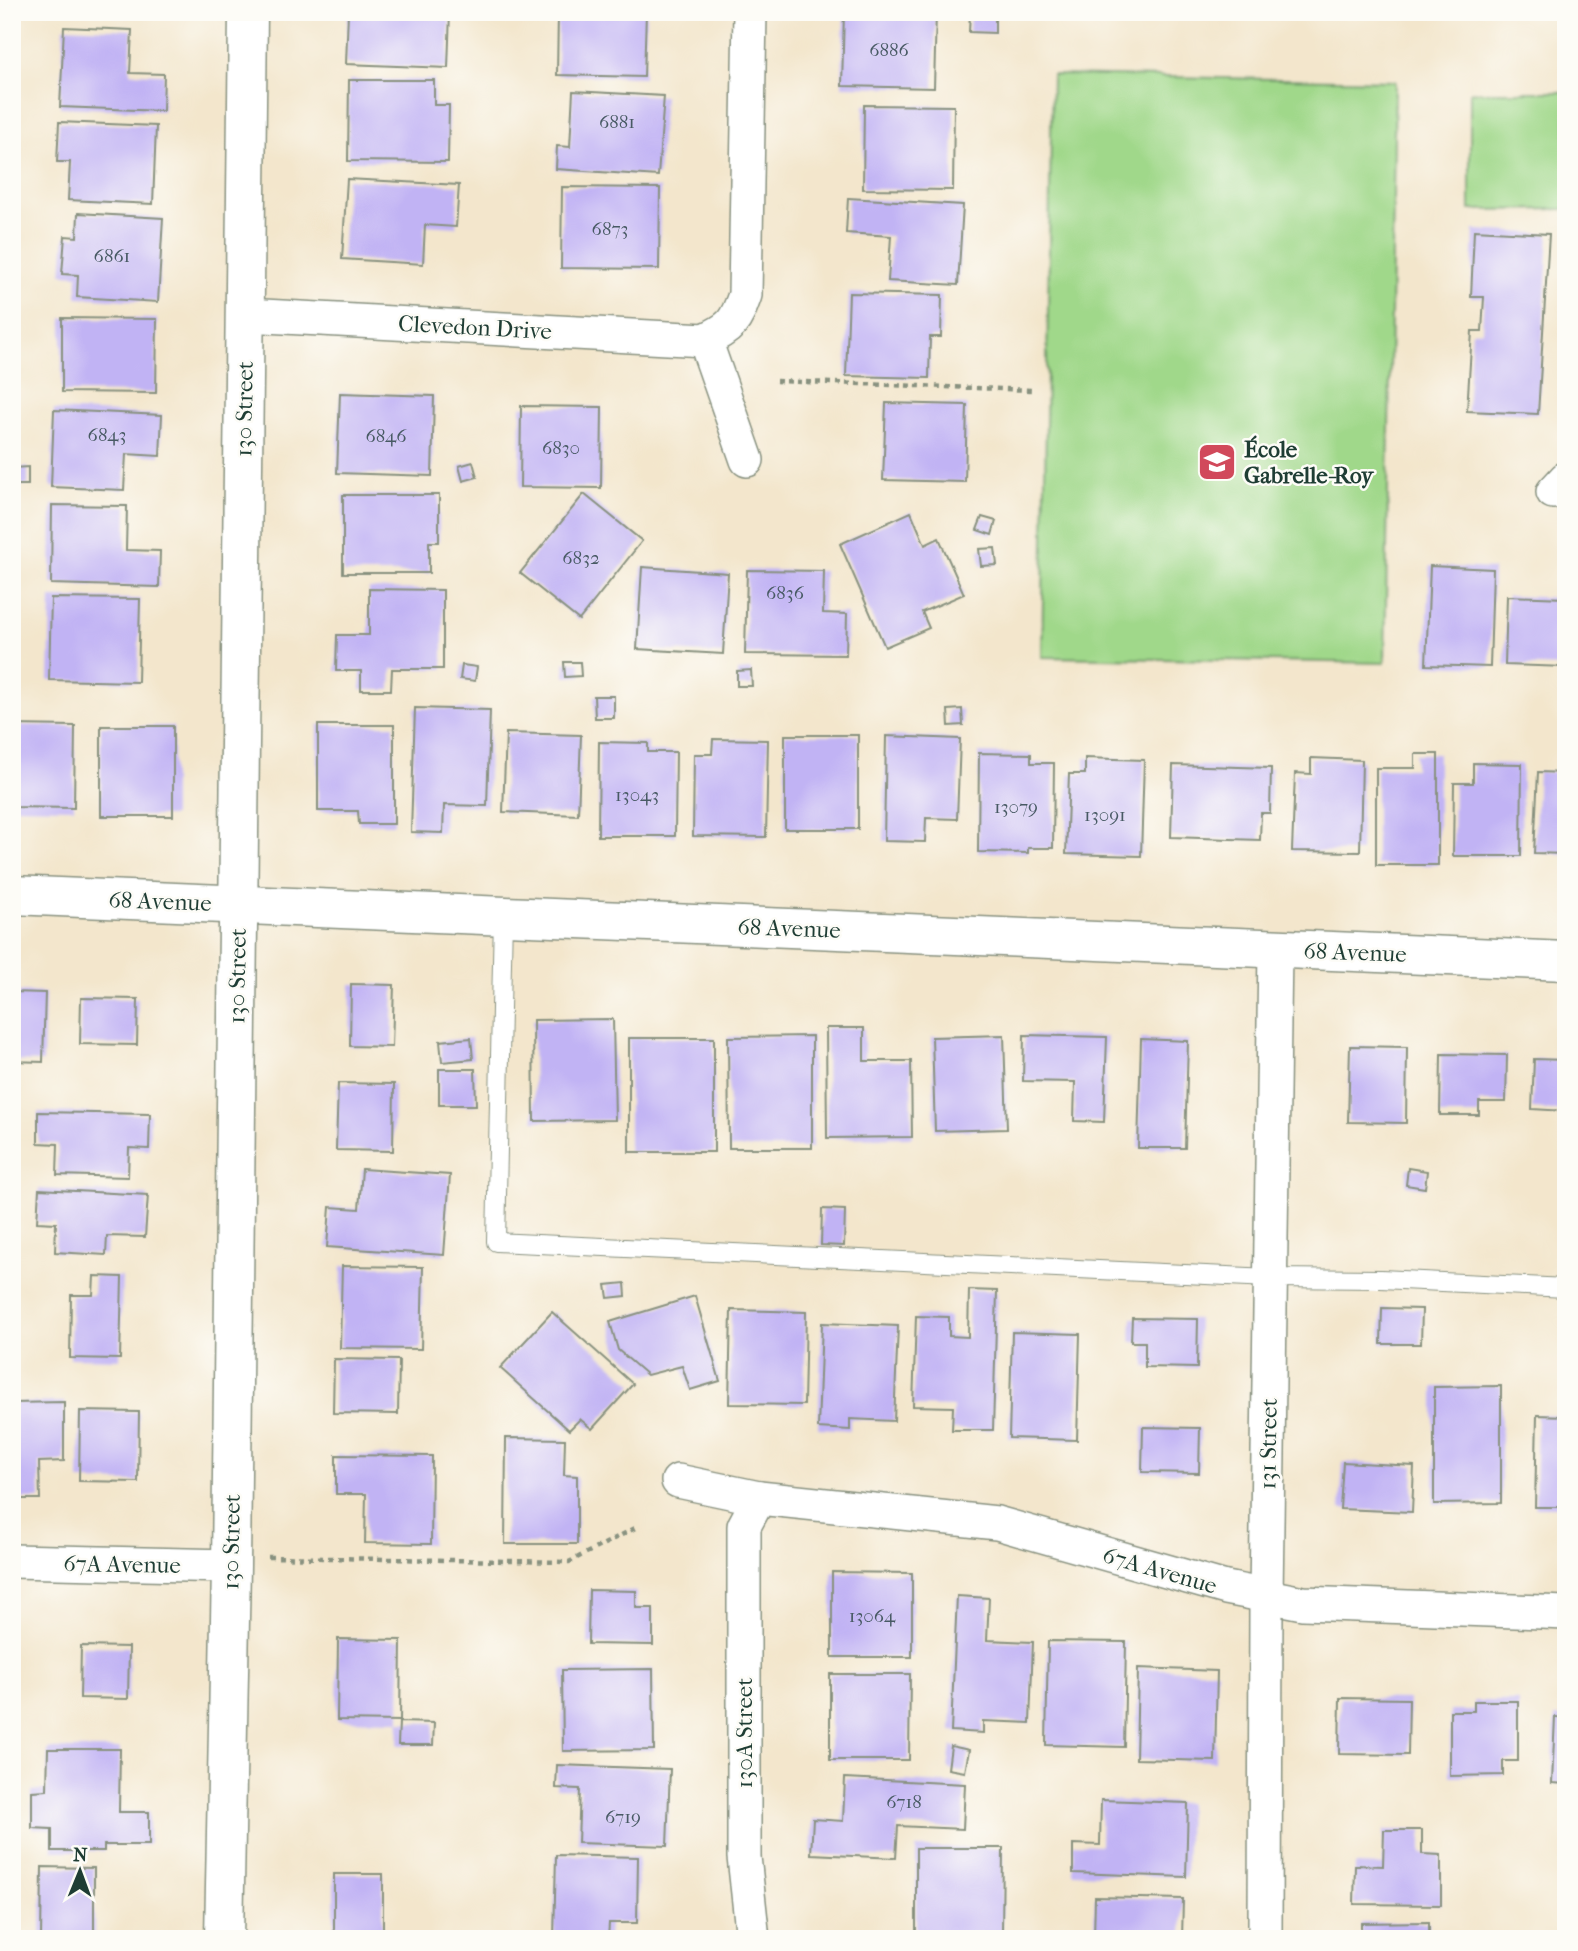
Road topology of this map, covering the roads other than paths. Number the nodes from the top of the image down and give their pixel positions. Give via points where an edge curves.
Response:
1 (247, 12) edge
2 (750, 12) edge
3 (245, 315) junction
4 (705, 340) junction
5 (747, 460) dead end
6 (12, 895) edge
7 (238, 905) junction
8 (503, 916) junction
9 (1275, 949) junction
10 (1566, 961) edge
11 (1269, 1278) junction
12 (1566, 1288) edge
13 (678, 1481) dead end
14 (751, 1512) junction
15 (12, 1561) edge
16 (231, 1566) junction
17 (1266, 1597) junction
18 (1566, 1613) edge
19 (224, 1939) edge
20 (753, 1939) edge
21 (1265, 1939) edge

1 - 3 street, 130 Street
2 - 4 street via 745,295 726,330
3 - 4 street, Clevedon Drive
3 - 7 street, 130 Street
4 - 5 street
6 - 7 street, 68 Avenue
7 - 8 street, 68 Avenue
7 - 16 street, 130 Street
8 - 9 street, 68 Avenue
8 - 11 lane via 496,1242
9 - 10 street, 68 Avenue
9 - 11 street, 131 Street
11 - 12 lane
11 - 17 street, 131 Street
13 - 14 street, 67A Avenue
14 - 17 street, 67A Avenue via 997,1523
14 - 20 street, 130A Street via 744,1857
15 - 16 street, 67A Avenue
16 - 19 street, 130 Street
17 - 18 street, 67A Avenue via 1303,1603
17 - 21 street, 131 Street

